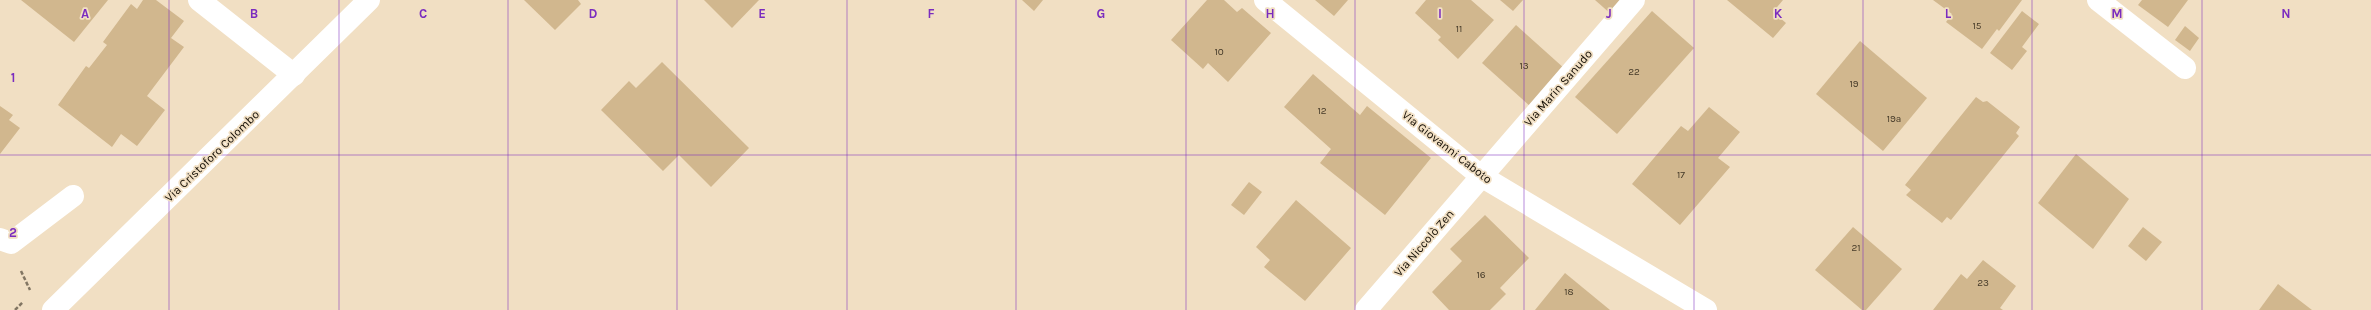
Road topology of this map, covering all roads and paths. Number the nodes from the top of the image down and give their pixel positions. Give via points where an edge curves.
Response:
1 (199, 0) edge
2 (369, 0) edge
3 (1265, 0) edge
4 (1634, 0) edge
5 (2098, 0) edge
6 (2185, 68) dead end
7 (294, 75) junction
8 (1481, 176) junction
9 (73, 196) dead end
10 (0, 239) edge
11 (53, 310) edge
12 (1366, 310) edge
13 (1706, 310) edge

1 - 7 street
2 - 7 street, Via Cristoforo Colombo
3 - 8 street, Via Giovanni Caboto
4 - 8 street, Via Marin Sanudo
5 - 6 street
7 - 11 street, Via Cristoforo Colombo
8 - 12 street, Via Niccolò Zen
8 - 13 street, Via Giovanni Caboto
9 - 10 street via 11,244

